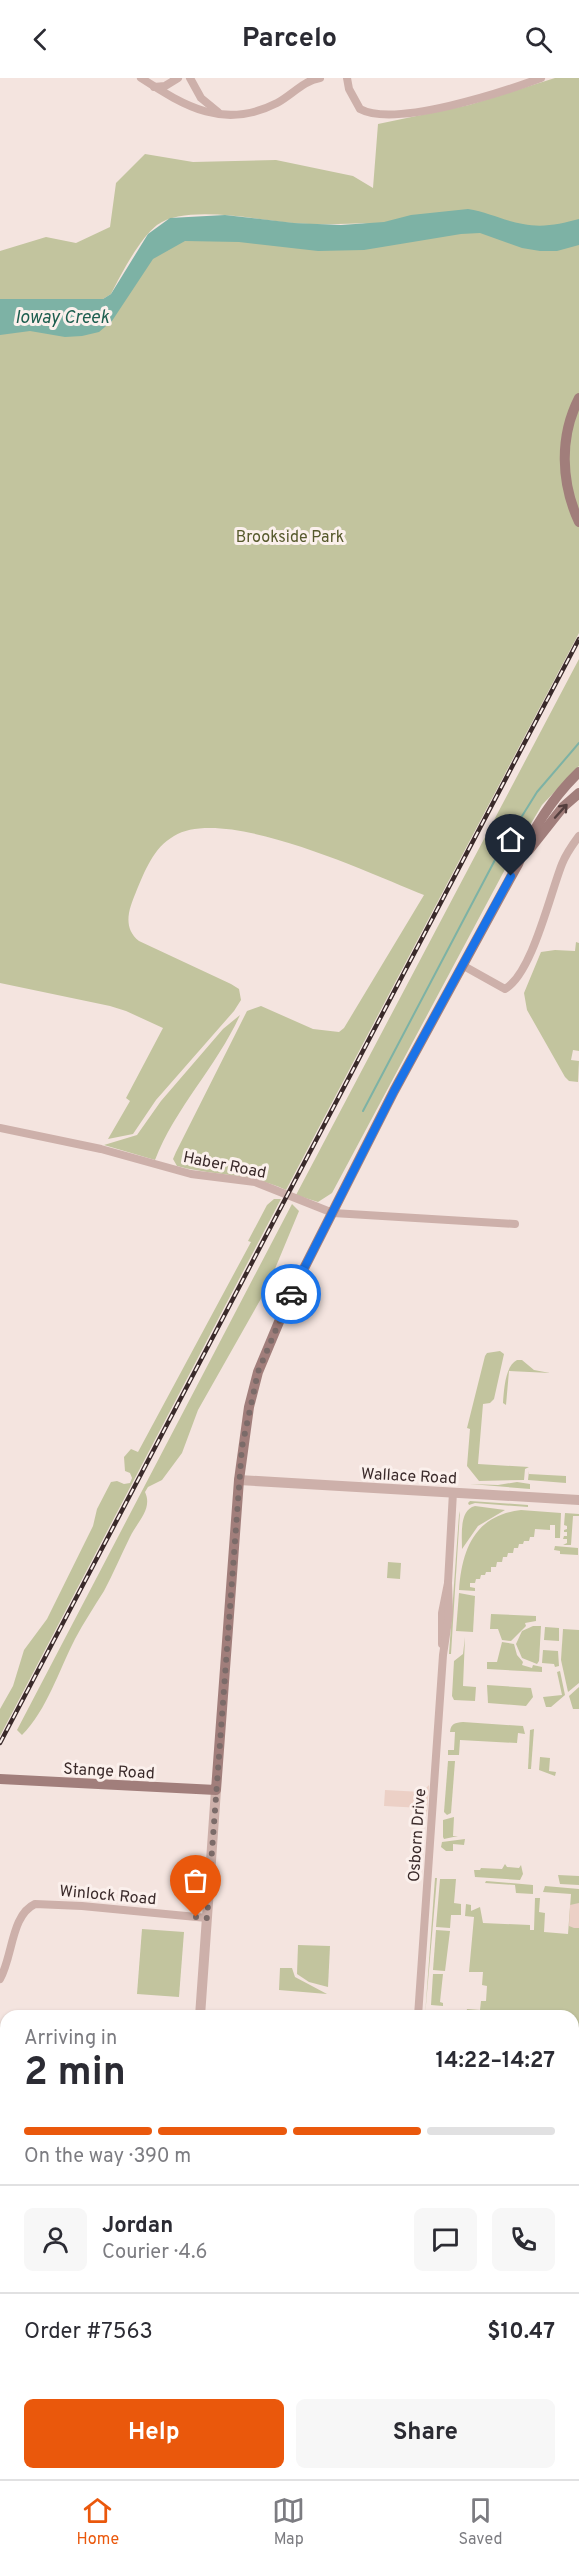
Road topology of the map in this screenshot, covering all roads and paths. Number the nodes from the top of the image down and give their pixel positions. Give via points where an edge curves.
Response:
1 (141, 78) edge
2 (178, 78) edge
3 (190, 78) edge
4 (307, 78) edge
5 (320, 78) edge
6 (346, 78) edge
7 (541, 78) edge
8 (154, 87) junction
9 (297, 88) junction
10 (224, 115) junction
11 (579, 398) edge
12 (579, 522) edge
13 (579, 772) edge
14 (579, 793) edge
15 (579, 836) edge
16 (518, 864) junction
17 (462, 965) junction
18 (0, 1128) edge
19 (333, 1213) junction
20 (515, 1224) dead end
21 (238, 1480) junction
22 (453, 1492) junction
23 (579, 1500) edge
24 (0, 1779) edge
25 (216, 1790) junction
26 (207, 1918) junction
27 (0, 1979) edge
28 (200, 2010) edge
29 (418, 2010) edge

1 - 8 street
2 - 8 street
3 - 10 street via 201,98
4 - 9 street
5 - 9 street
6 - 7 street via 360,109 379,116 469,101
8 - 10 street via 192,107
9 - 10 street via 263,110
11 - 12 main road via 569,424 565,454 568,489
13 - 16 main road via 543,814
16 -> 14 main road
15 - 17 street via 563,862 534,944 513,985 505,989
16 - 17 main road
17 - 19 main road
18 - 19 street, Haber Road via 101,1149 191,1174 255,1182
19 - 20 street, Haber Road
19 - 21 main road via 281,1316 258,1372
21 - 22 street, Wallace Road
21 - 25 main road
22 - 23 street, Wallace Road
22 - 29 street, Osborn Drive via 448,1583 441,1626 443,1655
24 - 25 main road, Stange Road
25 - 26 street
26 - 27 street, Winlock Road via 43,1904 28,1907 19,1918
26 - 28 street

